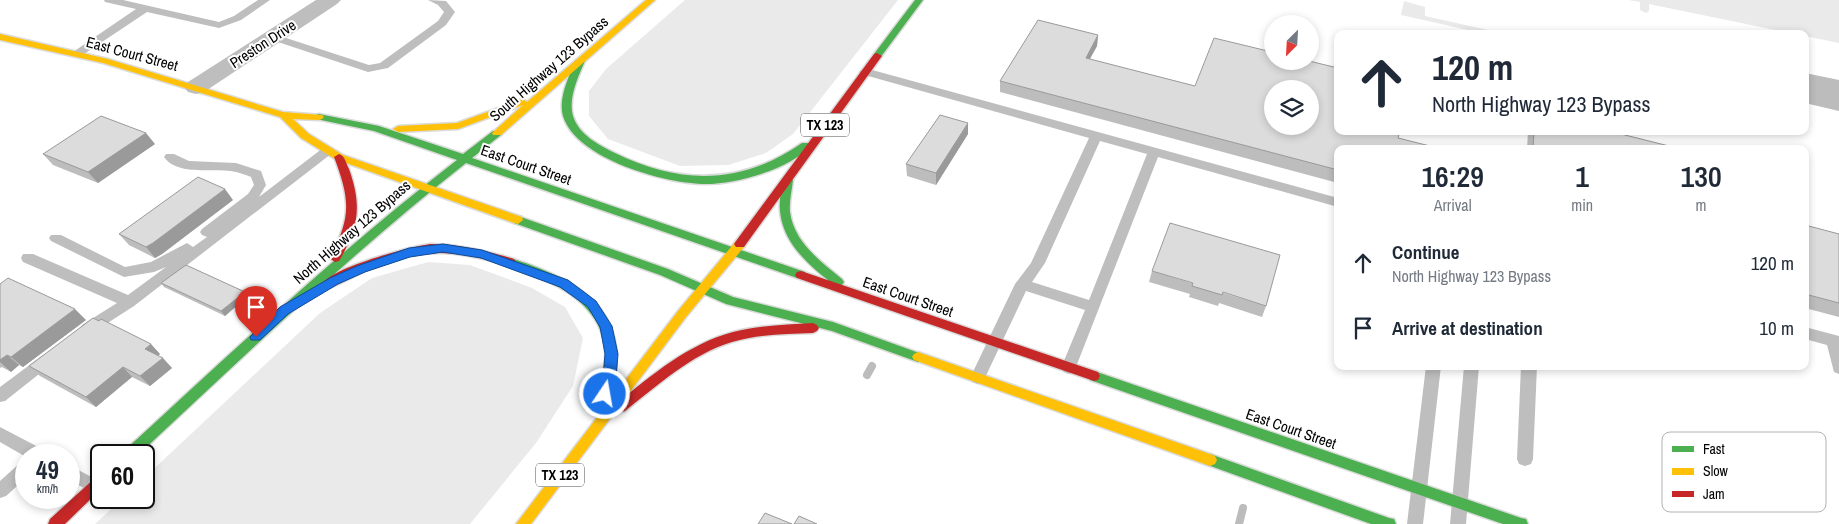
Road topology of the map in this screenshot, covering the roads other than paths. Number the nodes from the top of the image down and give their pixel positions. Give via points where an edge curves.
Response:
1 (108, 0) edge
2 (265, 0) edge
3 (330, 0) edge
4 (433, 0) edge
5 (651, 0) edge
6 (919, 0) edge
7 (144, 8) junction
8 (273, 37) junction
9 (3, 40) edge
10 (78, 54) junction
11 (580, 59) junction
12 (865, 72) junction
13 (196, 87) junction
14 (547, 90) junction
15 (283, 115) junction
16 (376, 128) junction
17 (818, 136) junction
18 (1096, 136) junction
19 (1154, 152) junction
20 (333, 154) junction
21 (170, 157) dead end
22 (466, 159) junction
23 (788, 180) junction
24 (427, 188) junction
25 (1334, 202) edge
26 (56, 238) dead end
27 (734, 252) junction
28 (28, 258) dead end
29 (1022, 284) junction
30 (309, 288) junction
31 (702, 289) junction
32 (856, 294) junction
33 (129, 302) junction
34 (1093, 308) junction
35 (284, 311) junction
36 (833, 326) junction
37 (1809, 334) edge
38 (73, 339) edge
39 (1836, 341) edge
40 (995, 343) junction
41 (58, 351) edge
42 (1069, 368) junction
43 (1839, 368) edge
44 (1433, 370) edge
45 (1472, 370) edge
46 (1529, 370) edge
47 (978, 378) junction
48 (0, 396) edge
49 (596, 426) junction
50 (0, 434) edge
51 (18, 444) edge
52 (141, 444) edge
53 (1525, 459) dead end
54 (15, 478) edge
55 (1418, 489) junction
56 (0, 491) edge
57 (90, 491) edge
58 (1460, 503) junction
59 (55, 524) edge
60 (523, 524) edge
61 (1389, 524) edge
62 (1415, 524) edge
63 (1458, 524) edge
64 (1520, 524) edge

1 - 7 lane
2 - 7 lane via 240,18 219,25
3 - 8 street, Preston Drive
4 - 8 lane via 442,3 450,12 442,23 384,66 368,68
5 - 11 main road, South Highway 123 Bypass
6 - 12 main road, TX 123
7 - 10 lane
8 - 13 street, Preston Drive
9 - 10 main road, East Court Street
10 - 13 main road, East Court Street
11 - 14 main road, South Highway 123 Bypass
11 - 17 main road via 567,110 570,124 581,138 604,152 663,174 695,180 750,174 776,165
12 - 17 main road, TX 123
12 - 18 lane
13 - 15 main road, East Court Street
14 - 16 main road via 458,126 414,130
14 - 22 main road, South Highway 123 Bypass
15 - 16 main road, East Court Street via 327,118
15 - 20 main road, East Court Street via 305,136
16 - 22 main road, East Court Street
17 - 23 main road, TX 123
18 - 19 lane
18 - 29 lane via 1033,272
19 - 25 lane
19 - 34 lane
20 - 24 main road, East Court Street
20 - 30 main road via 349,182 354,207 351,229 339,253
20 - 33 lane
21 - 26 lane via 187,165 236,167 257,174 260,185 253,197 177,256 154,267 124,272
22 - 24 main road, North Highway 123 Bypass
22 - 27 main road, East Court Street
23 - 27 main road, TX 123
23 - 32 main road via 784,212 790,235 814,263
24 - 30 main road, North Highway 123 Bypass
24 - 31 main road, East Court Street via 664,272
27 - 31 main road, TX 123
27 - 32 main road, East Court Street
28 - 33 lane
29 - 34 lane
29 - 40 lane
30 - 35 main road, North Highway 123 Bypass
31 - 36 main road, East Court Street via 730,301
31 - 49 main road, TX 123
32 - 40 main road, East Court Street
33 - 38 lane
34 - 42 lane
35 - 49 main road via 334,281 409,252 443,248 482,254 520,266 564,284 592,304 606,326 612,354 610,378
35 - 52 main road, North Highway 123 Bypass
36 - 47 main road, East Court Street
36 - 49 main road via 757,333 722,341 692,357
37 - 39 lane
39 - 43 lane
40 - 42 main road, East Court Street
40 - 47 lane
41 - 48 lane
42 - 55 main road, East Court Street
44 - 55 lane
45 - 58 lane
46 - 53 lane
47 - 61 main road, East Court Street
49 - 60 main road, TX 123
50 - 51 lane
54 - 56 lane
55 - 58 main road, East Court Street
55 - 62 lane
57 - 59 main road
58 - 63 lane
58 - 64 main road, East Court Street

